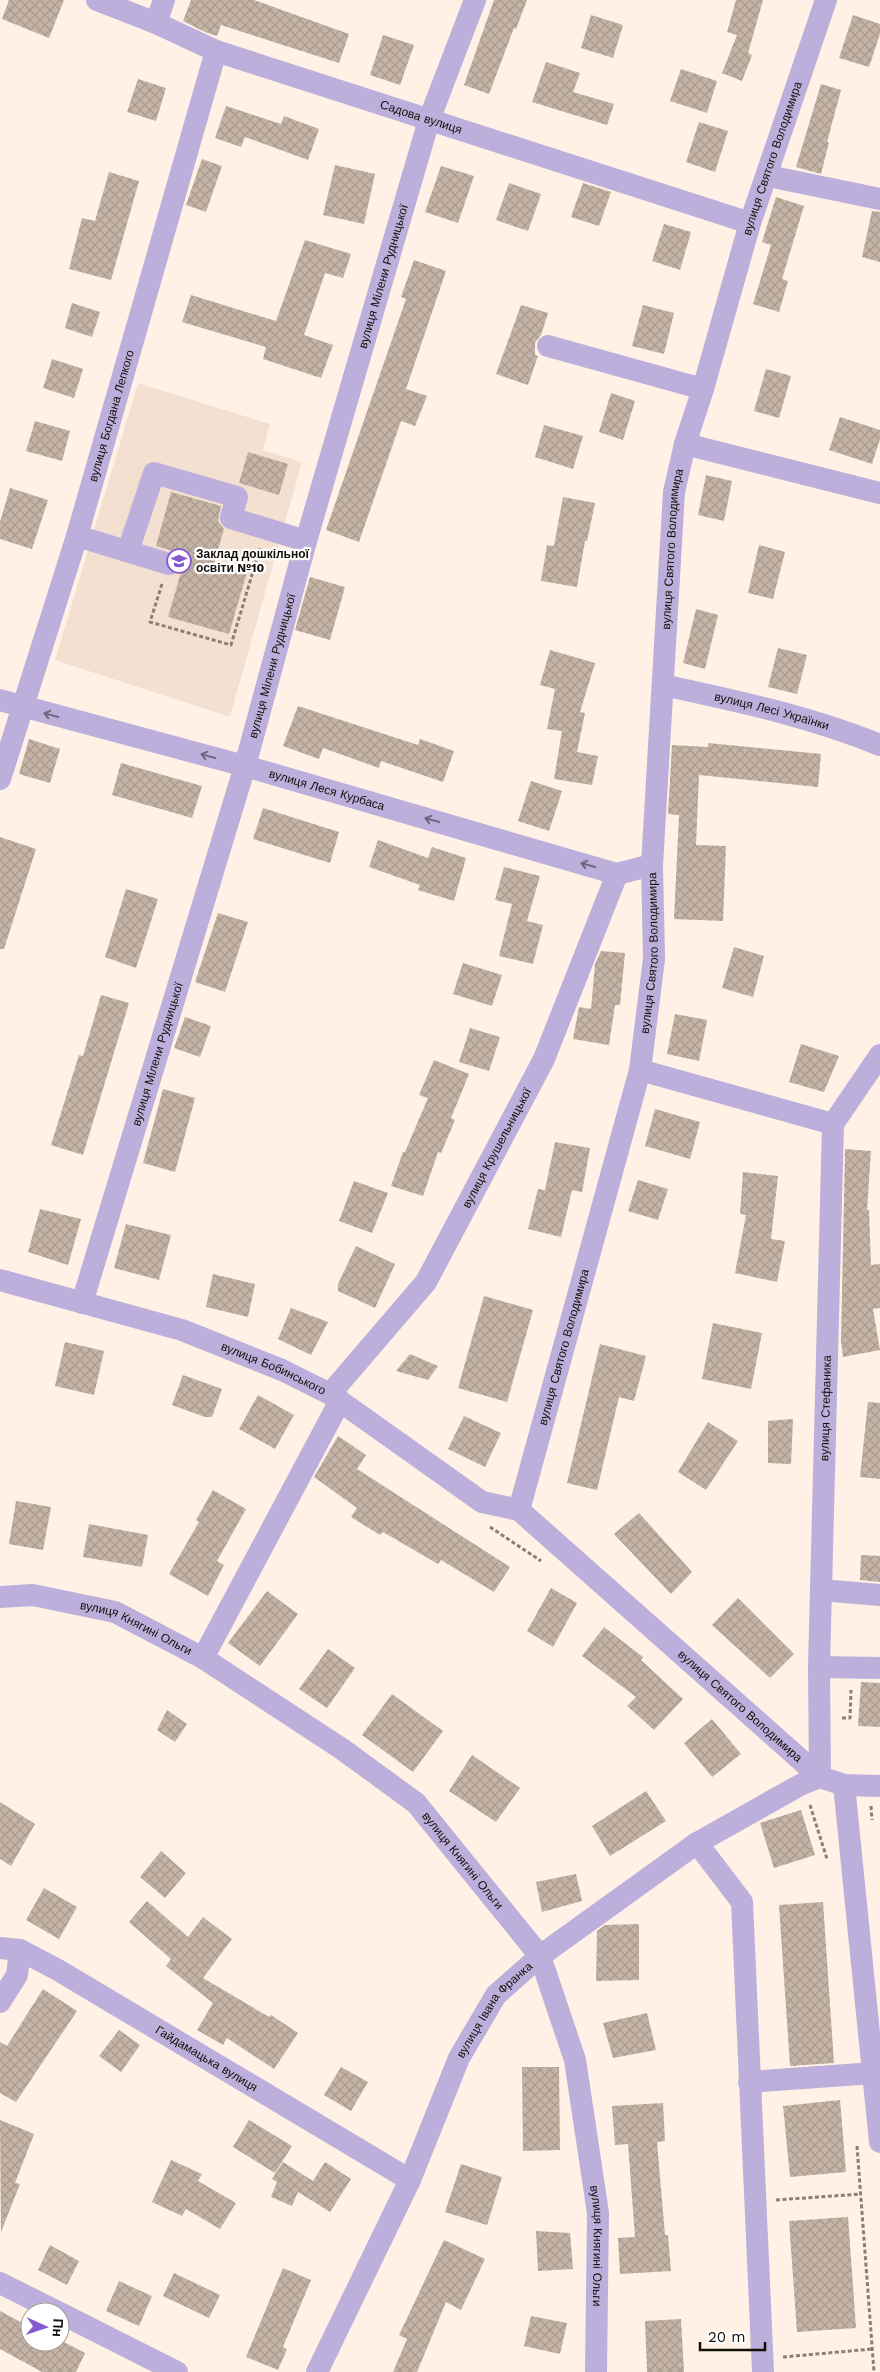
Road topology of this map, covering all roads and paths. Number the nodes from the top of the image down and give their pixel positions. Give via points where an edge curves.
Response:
1 (96, 0) edge
2 (164, 0) edge
3 (475, 0) edge
4 (826, 0) edge
5 (156, 23) junction
6 (216, 51) junction
7 (429, 120) junction
8 (768, 176) junction
9 (880, 199) edge
10 (750, 223) junction
11 (548, 346) dead end
12 (703, 390) junction
13 (685, 444) junction
14 (880, 493) edge
15 (266, 529) junction
16 (77, 536) junction
17 (306, 541) junction
18 (128, 551) junction
19 (169, 564) joint
20 (662, 685) junction
21 (0, 700) edge
22 (22, 707) junction
23 (880, 745) edge
24 (245, 766) junction
25 (0, 779) edge
26 (652, 865) junction
27 (617, 874) junction
28 (880, 1055) edge
29 (640, 1070) junction
30 (833, 1124) junction
31 (0, 1280) edge
32 (82, 1303) junction
33 (335, 1398) junction
34 (519, 1510) junction
35 (483, 1522) dead end
36 (548, 1566) dead end
37 (821, 1590) junction
38 (880, 1595) edge
39 (0, 1597) edge
40 (203, 1658) junction
41 (819, 1666) junction
42 (880, 1668) edge
43 (851, 1683) dead end
44 (834, 1718) dead end
45 (820, 1777) junction
46 (844, 1785) junction
47 (880, 1786) edge
48 (697, 1843) junction
49 (10, 1949) edge
50 (540, 1956) junction
51 (0, 2002) edge
52 (874, 2073) junction
53 (749, 2082) junction
54 (880, 2142) edge
55 (410, 2180) junction
56 (860, 2194) dead end
57 (754, 2202) junction
58 (0, 2283) edge
59 (37, 2302) edge
60 (70, 2318) edge
61 (872, 2349) dead end
62 (763, 2365) edge
63 (177, 2372) edge
64 (317, 2372) edge
65 (596, 2372) edge

1 - 5 street, Садова вулиця
2 - 5 street
3 - 7 street, вулиця Мілени Рудницької
4 - 8 street, вулиця Святого Володимира
5 - 6 street, Садова вулиця
6 - 7 street, Садова вулиця
6 - 16 street, вулиця Богдана Лепкого
7 - 10 street, Садова вулиця
7 - 17 street, вулиця Мілени Рудницької
8 - 9 street
8 - 10 street, вулиця Святого Володимира
10 - 12 street, вулиця Святого Володимира
11 - 12 street
12 - 13 street, вулиця Святого Володимира
13 - 14 street
13 - 20 street, вулиця Святого Володимира via 674,492
15 - 17 street
15 - 18 street via 231,518 237,497 154,473
15 - 19 path via 231,645 150,622
16 - 18 street
16 - 22 street, вулиця Богдана Лепкого
17 - 24 street, вулиця Мілени Рудницької
18 - 19 street
20 - 23 street, вулиця Лесі Українки via 744,702 839,728
20 - 26 street, вулиця Святого Володимира
21 - 22 street, вулиця Леся Курбаса
24 -> 22 street, вулиця Леся Курбаса
22 - 25 street, вулиця Богдана Лепкого
27 -> 24 street, вулиця Леся Курбаса
24 - 32 street, вулиця Мілени Рудницької
26 - 27 street
26 - 29 street, вулиця Святого Володимира via 654,959
27 - 33 street, вулиця Крушельницької via 544,1059 426,1282
28 - 30 street
29 - 30 street
29 - 34 street, вулиця Святого Володимира
30 - 37 street, вулиця Стефаника
31 - 32 street, вулиця Бобинського
32 - 33 street, вулиця Бобинського via 182,1330 282,1370
33 - 34 street, вулиця Бобинського via 482,1502
33 - 40 street, вулиця Крушельницької
34 - 45 street, вулиця Святого Володимира
35 - 36 path
37 - 38 street
37 - 41 street, вулиця Стефаника
39 - 40 street, вулиця Княгині Ольги via 33,1595 115,1612
40 - 50 street, вулиця Княгині Ольги via 342,1749 416,1803
41 - 42 street
41 - 45 street, вулиця Стефаника
43 - 44 path via 850,1718
45 - 46 street
45 - 48 street, вулиця Івана Франка
46 - 47 street
46 - 52 street
48 - 50 street, вулиця Івана Франка
48 - 53 street via 742,1902
49 - 51 street via 17,1975
49 - 55 street, Гайдамацька вулиця via 58,1970
50 - 55 street, вулиця Івана Франка via 496,1995 459,2058
50 - 65 street, вулиця Княгині Ольги via 575,2060 598,2213
52 - 53 street
52 - 54 street
53 - 57 street
55 - 64 street, вулиця Івана Франка
56 - 57 path
57 - 62 street
58 - 59 street
60 - 63 street
61 - 62 path

